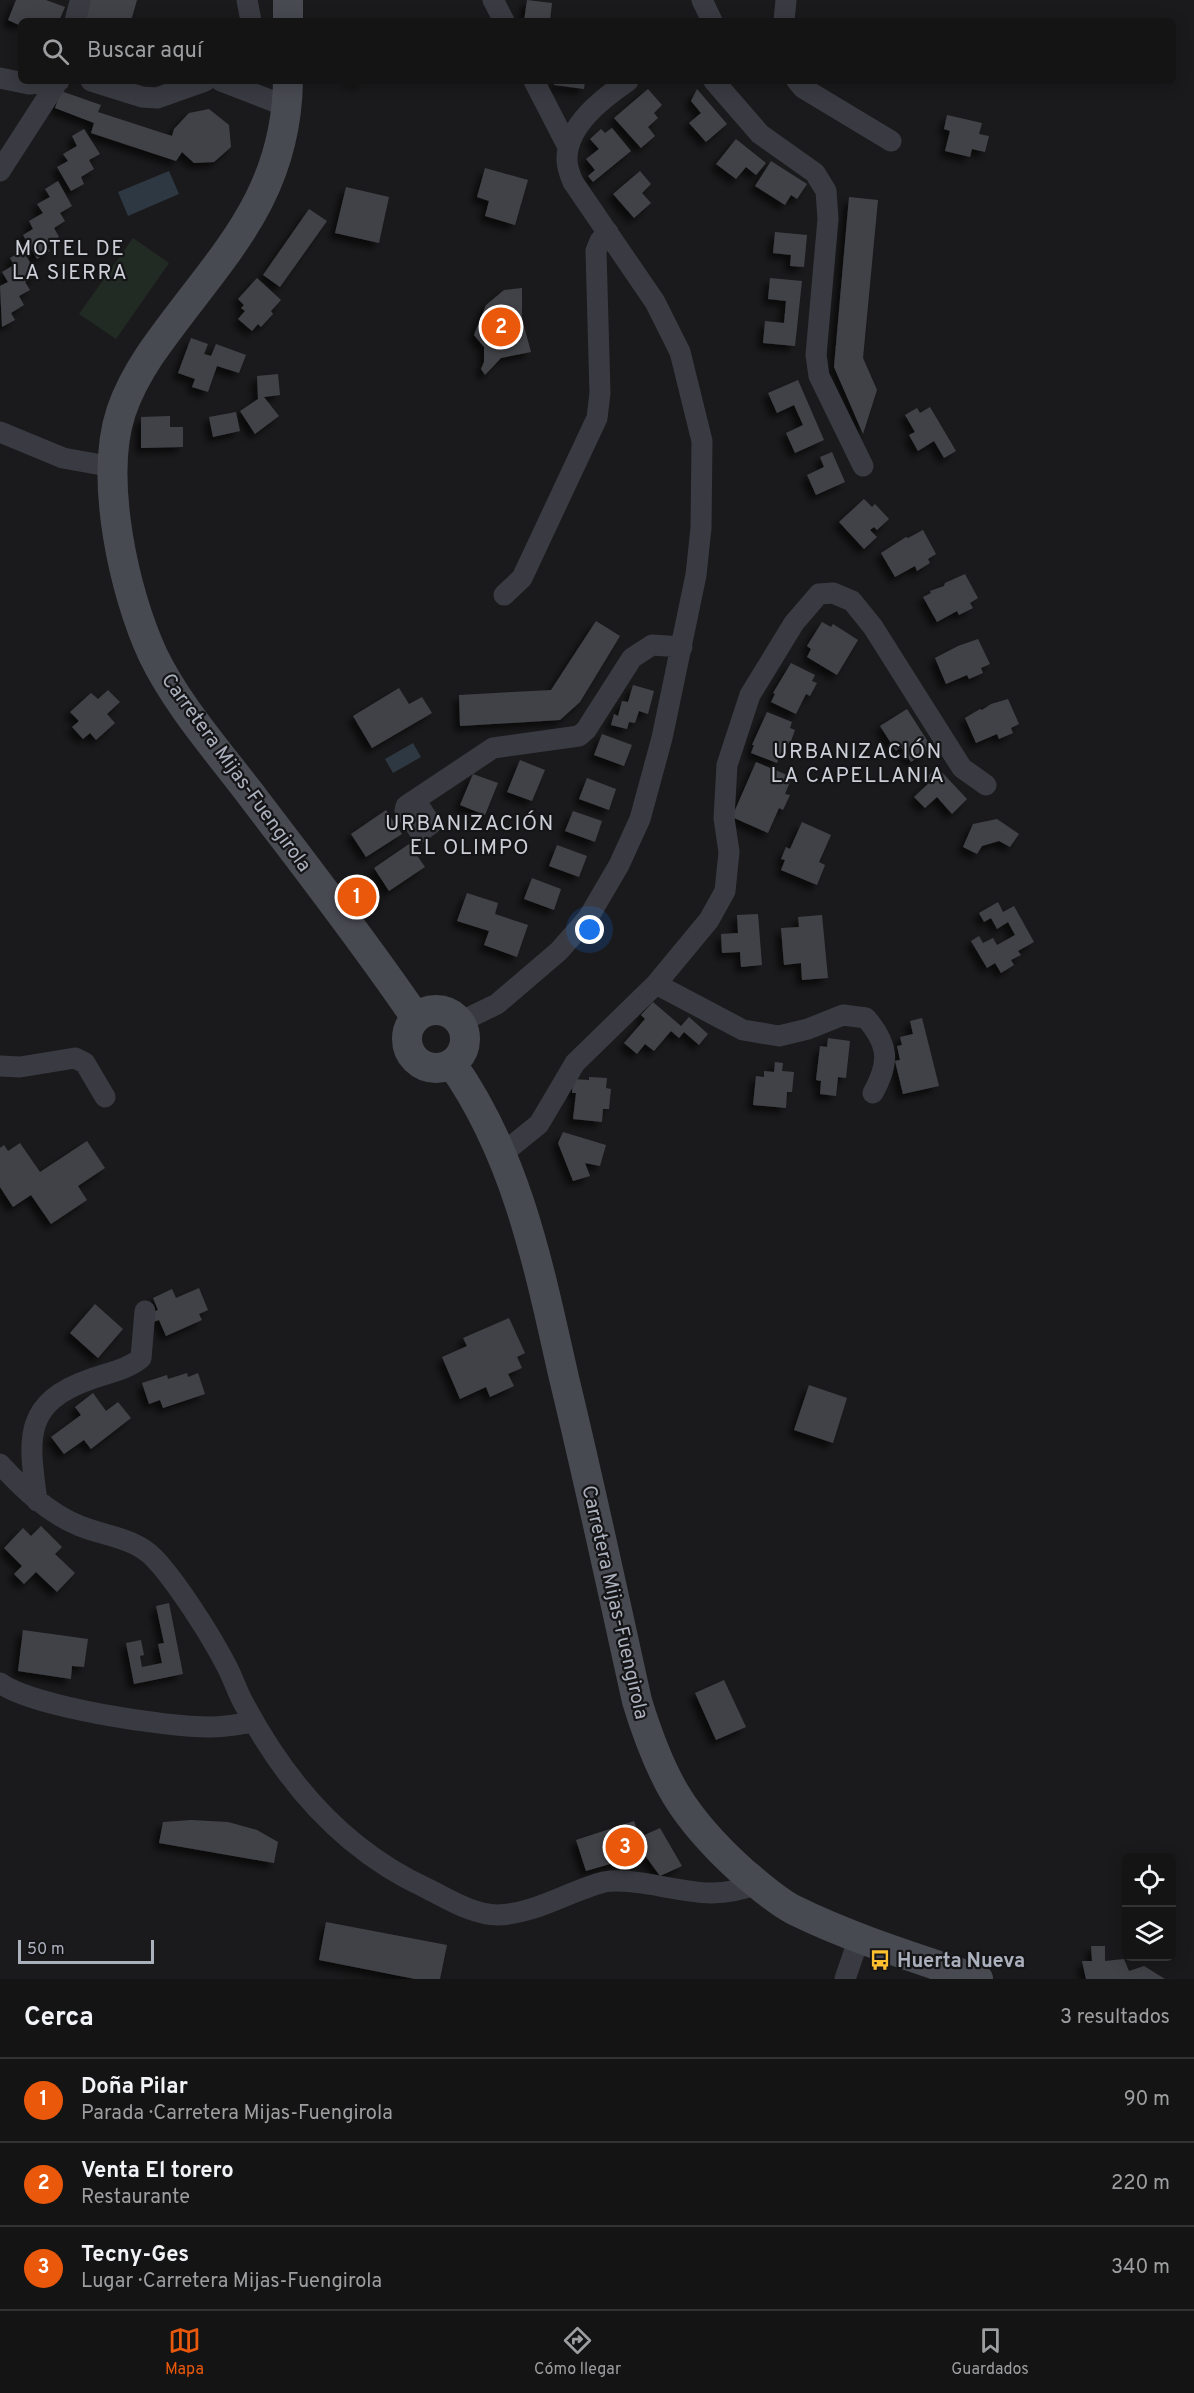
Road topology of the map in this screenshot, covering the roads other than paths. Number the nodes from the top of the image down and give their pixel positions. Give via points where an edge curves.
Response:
1 (247, 0) edge
2 (288, 0) edge
3 (493, 0) edge
4 (702, 0) edge
5 (786, 0) edge
6 (250, 18) edge
7 (288, 18) edge
8 (502, 18) edge
9 (711, 18) edge
10 (783, 18) edge
11 (0, 78) edge
12 (18, 82) edge
13 (56, 84) edge
14 (101, 84) edge
15 (197, 84) edge
16 (240, 84) edge
17 (536, 84) edge
18 (624, 84) edge
19 (717, 84) edge
20 (800, 84) edge
21 (258, 87) edge
22 (288, 94) edge
23 (891, 141) dead end
24 (568, 147) junction
25 (0, 171) edge
26 (608, 232) junction
27 (0, 432) edge
28 (863, 466) dead end
29 (113, 467) junction
30 (504, 595) dead end
31 (682, 647) junction
32 (986, 785) dead end
33 (415, 800) dead end
34 (656, 984) junction
35 (416, 1018) junction
36 (460, 1022) junction
37 (452, 1064) junction
38 (0, 1066) edge
39 (873, 1093) dead end
40 (105, 1097) dead end
41 (502, 1154) junction
42 (145, 1311) dead end
43 (0, 1464) edge
44 (37, 1501) junction
45 (0, 1683) edge
46 (253, 1722) junction
47 (757, 1884) junction
48 (858, 1938) junction
49 (845, 1979) edge
50 (978, 1979) edge

1 - 6 street
2 - 7 main road
3 - 8 street
4 - 9 street
5 - 10 street
11 - 12 street
13 - 25 street
14 - 15 street via 157,98
16 - 21 street
17 - 24 street
18 - 24 street via 579,123
19 - 28 street via 760,134 815,173 826,191 828,219 816,355 819,376
20 - 23 street
21 - 22 street
22 - 29 main road, Carretera Mijas-Fuengirola via 274,165 263,194 238,239 133,382 120,415
24 - 26 street via 566,161 573,182
26 - 30 street via 596,251 600,393 597,418 522,578
26 - 31 street via 655,302 680,352 702,441 701,528
27 - 29 street via 63,458
29 - 35 main road, Carretera Mijas-Fuengirola via 123,565 135,611 154,657 196,723
31 - 33 street via 652,645 633,658 579,736 493,748
31 - 36 street via 640,819 588,918 559,951 497,1004
32 - 34 street via 962,768 873,627 852,601 833,593 819,594 794,623 750,695 727,765 724,818 729,852 725,891 709,920
34 - 39 street via 743,1030 779,1036 843,1015 866,1018 881,1036 885,1055 883,1074
34 - 41 street via 575,1063 539,1124
35 - 36 main road via 424,1012 444,1011
35 - 37 main road via 407,1035 410,1054 434,1069
36 - 37 main road via 466,1040 459,1058
37 - 41 main road, Carretera Mijas-Fuengirola
38 - 40 street via 20,1067 75,1058 85,1063
41 - 47 main road, Carretera Mijas-Fuengirola via 520,1198 535,1254 637,1701 650,1742 667,1783 688,1815
42 - 44 street via 141,1358 133,1365 64,1392 38,1416 31,1432 30,1453
43 - 44 street
44 - 46 street via 80,1526 120,1538 155,1558 225,1662
45 - 46 street via 34,1699 182,1726
46 - 47 street via 302,1793 329,1822 392,1872 476,1911 498,1915 521,1912 605,1882 627,1881 711,1894
47 - 48 main road, Carretera Mijas-Fuengirola via 792,1909
48 - 49 street
48 - 50 main road, Carretera Mijas-Fuengirola

